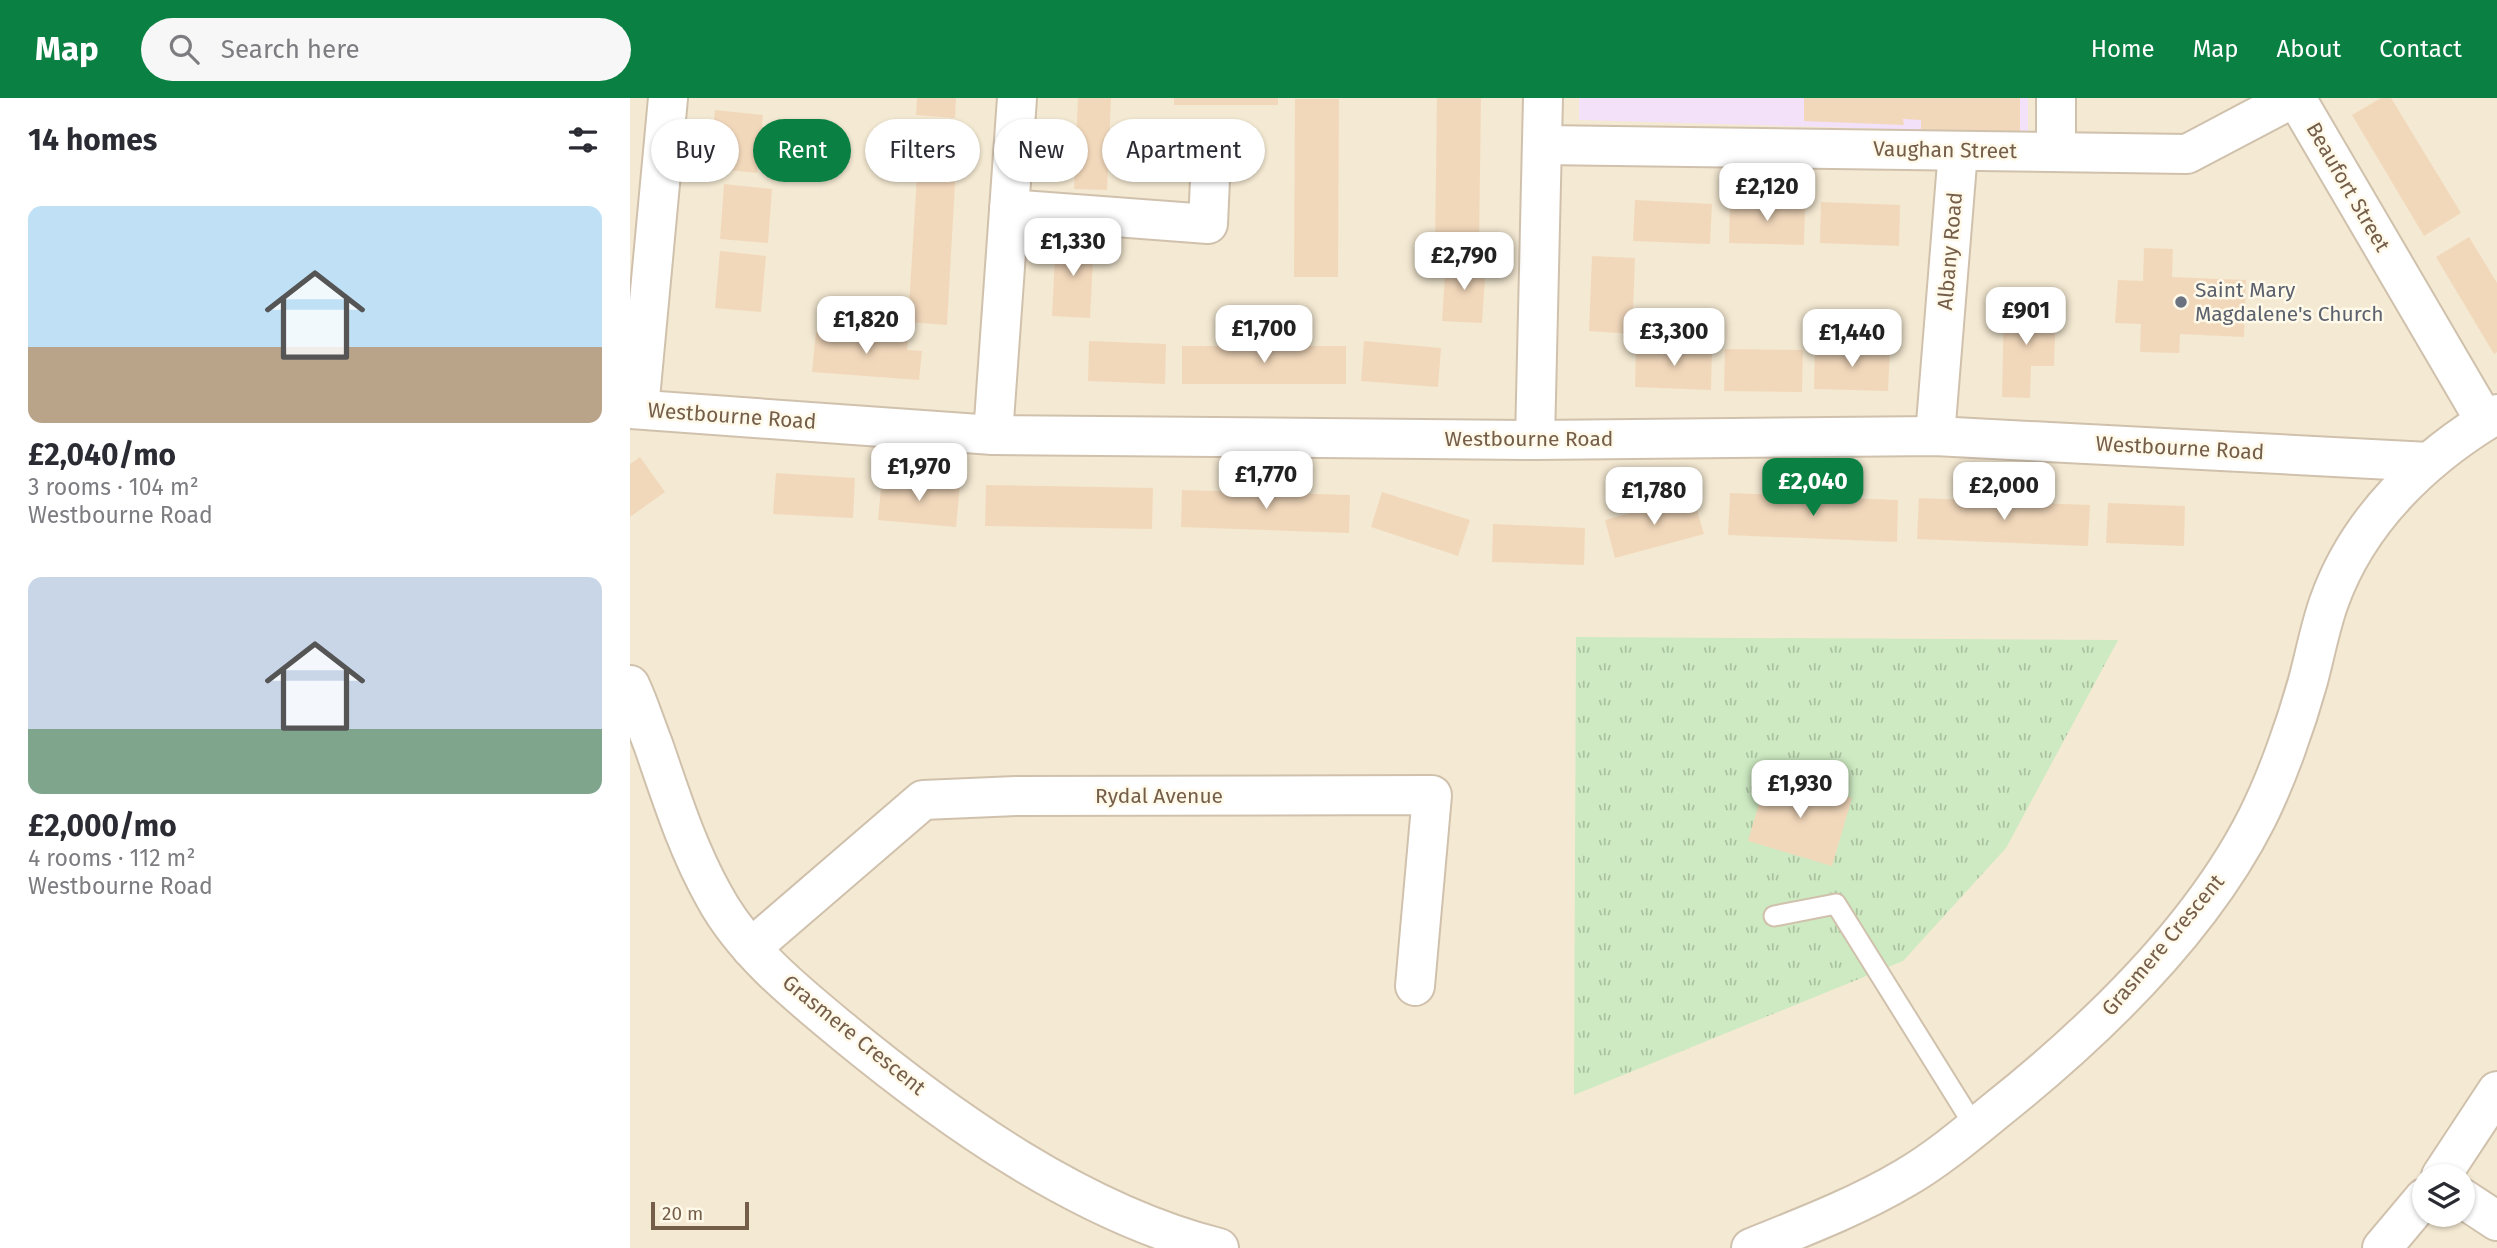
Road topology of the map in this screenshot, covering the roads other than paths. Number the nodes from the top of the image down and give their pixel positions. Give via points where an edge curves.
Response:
1 (668, 98) edge
2 (1017, 98) edge
3 (1543, 98) edge
4 (2056, 98) edge
5 (2295, 98) edge
6 (1542, 145) junction
7 (1958, 150) junction
8 (2056, 152) junction
9 (1210, 182) edge
10 (1009, 209) junction
11 (635, 409) edge
12 (2491, 417) edge
13 (993, 435) junction
14 (1934, 436) junction
15 (1535, 440) junction
16 (2429, 462) junction
17 (630, 685) edge
18 (1774, 916) dead end
19 (751, 948) junction
20 (1415, 986) dead end
21 (2497, 1091) edge
22 (1975, 1127) junction
23 (2449, 1164) edge
24 (2475, 1207) edge
25 (2412, 1212) edge
26 (2497, 1221) edge
27 (1219, 1248) edge
28 (1751, 1248) edge
29 (2382, 1248) edge

1 - 11 street
2 - 10 street
3 - 6 street
4 - 8 street
5 - 8 street, Vaughan Street via 2187,154
5 - 12 street, Beaufort Street
6 - 7 street, Vaughan Street
6 - 15 street
7 - 8 street, Vaughan Street
7 - 14 street, Albany Road
9 - 10 street via 1208,224
10 - 13 street
11 - 13 street, Westbourne Road
12 - 16 street, Grasmere Crescent
13 - 15 street, Westbourne Road
14 - 15 street, Westbourne Road
14 - 16 street, Westbourne Road
16 - 22 street, Grasmere Crescent via 2372,522 2347,563 2329,602 2276,773 2257,818 2216,886 2106,1016
17 - 19 street, Grasmere Crescent via 689,845 715,898
18 - 22 lane via 1836,904
19 - 20 street, Rydal Avenue via 923,800 1432,795
19 - 27 street, Grasmere Crescent via 867,1051 980,1134 1078,1194 1185,1239
21 - 23 street
22 - 28 street, Grasmere Crescent via 1907,1178 1834,1215
24 - 26 street
25 - 29 street

